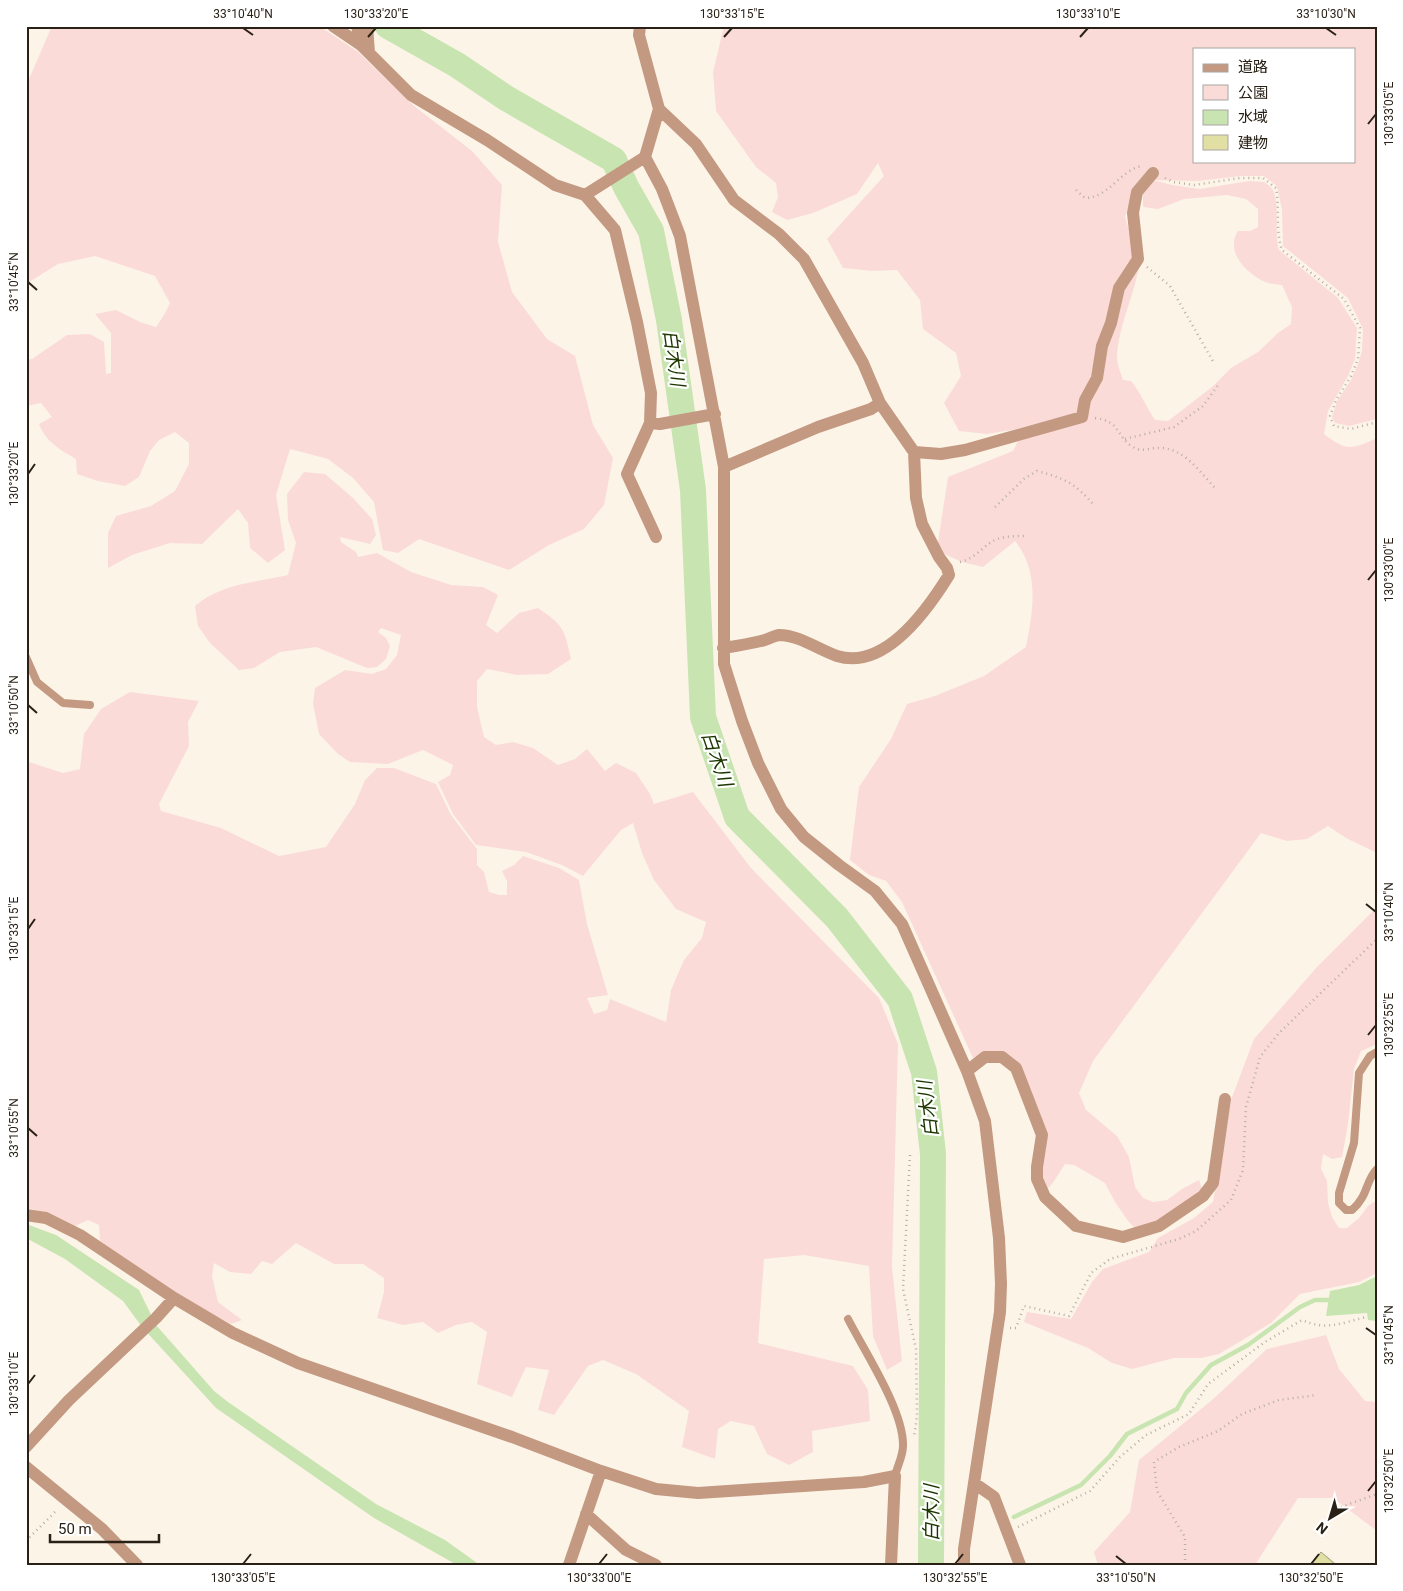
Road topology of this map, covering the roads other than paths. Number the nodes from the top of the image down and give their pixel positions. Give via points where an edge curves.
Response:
1 (333, 26) edge
2 (357, 26) edge
3 (367, 26) edge
4 (640, 26) edge
5 (365, 49) junction
6 (659, 109) junction
7 (640, 161) junction
8 (1153, 173) road end
9 (585, 195) junction
10 (880, 403) junction
11 (715, 414) junction
12 (655, 424) junction
13 (914, 452) junction
14 (724, 467) junction
15 (656, 538) dead end
16 (723, 648) junction
17 (26, 657) edge
18 (90, 705) dead end
19 (1377, 1052) edge
20 (967, 1071) junction
21 (1225, 1099) dead end
22 (1377, 1169) edge
23 (26, 1215) edge
24 (174, 1298) junction
25 (848, 1320) dead end
26 (26, 1447) edge
27 (27, 1469) edge
28 (601, 1471) junction
29 (894, 1476) junction
30 (974, 1483) junction
31 (586, 1514) junction
32 (137, 1565) edge
33 (569, 1565) edge
34 (656, 1565) edge
35 (891, 1565) edge
36 (964, 1565) edge
37 (1020, 1565) edge

1 - 5 street
2 - 5 street
3 - 5 street
4 - 6 street via 639,35
5 - 9 street via 410,95 555,185
6 - 7 street
6 - 10 street via 696,144 734,200 780,234 804,259 863,363
7 - 9 street
7 - 11 street via 662,189 680,236
8 - 13 street via 1136,192 1133,213 1138,259 1119,288 1102,346 1097,378 1085,400 1082,417 965,450 941,454
9 - 12 street via 615,230 637,322
10 - 13 street
10 - 14 street
11 - 12 street
11 - 14 street
12 - 15 street via 627,474
13 - 16 street via 916,498 922,524 950,574 908,630 874,654 850,658 778,635 764,641
14 - 16 street
16 - 20 street via 724,664 742,721 781,809 804,837 875,891 902,924
17 - 18 lane via 36,682 63,703
19 - 22 lane via 1370,1056 1360,1073 1354,1143 1339,1193 1339,1203 1346,1210 1352,1210 1359,1204 1371,1174
20 - 21 street via 986,1057 1002,1057 1016,1068 1042,1135 1037,1179 1045,1196 1076,1226 1123,1237 1159,1226 1203,1196 1213,1183
20 - 30 street via 985,1120 1001,1284 998,1328
23 - 24 street via 46,1218 80,1235
24 - 26 street via 69,1400
24 - 28 street via 233,1333 298,1363
25 - 29 lane via 900,1421 903,1448
27 - 32 street via 102,1530
28 - 29 street via 656,1489 698,1493 864,1482
28 - 31 street
29 - 35 street
30 - 36 street
30 - 37 street via 994,1497
31 - 33 street
31 - 34 street via 626,1550

